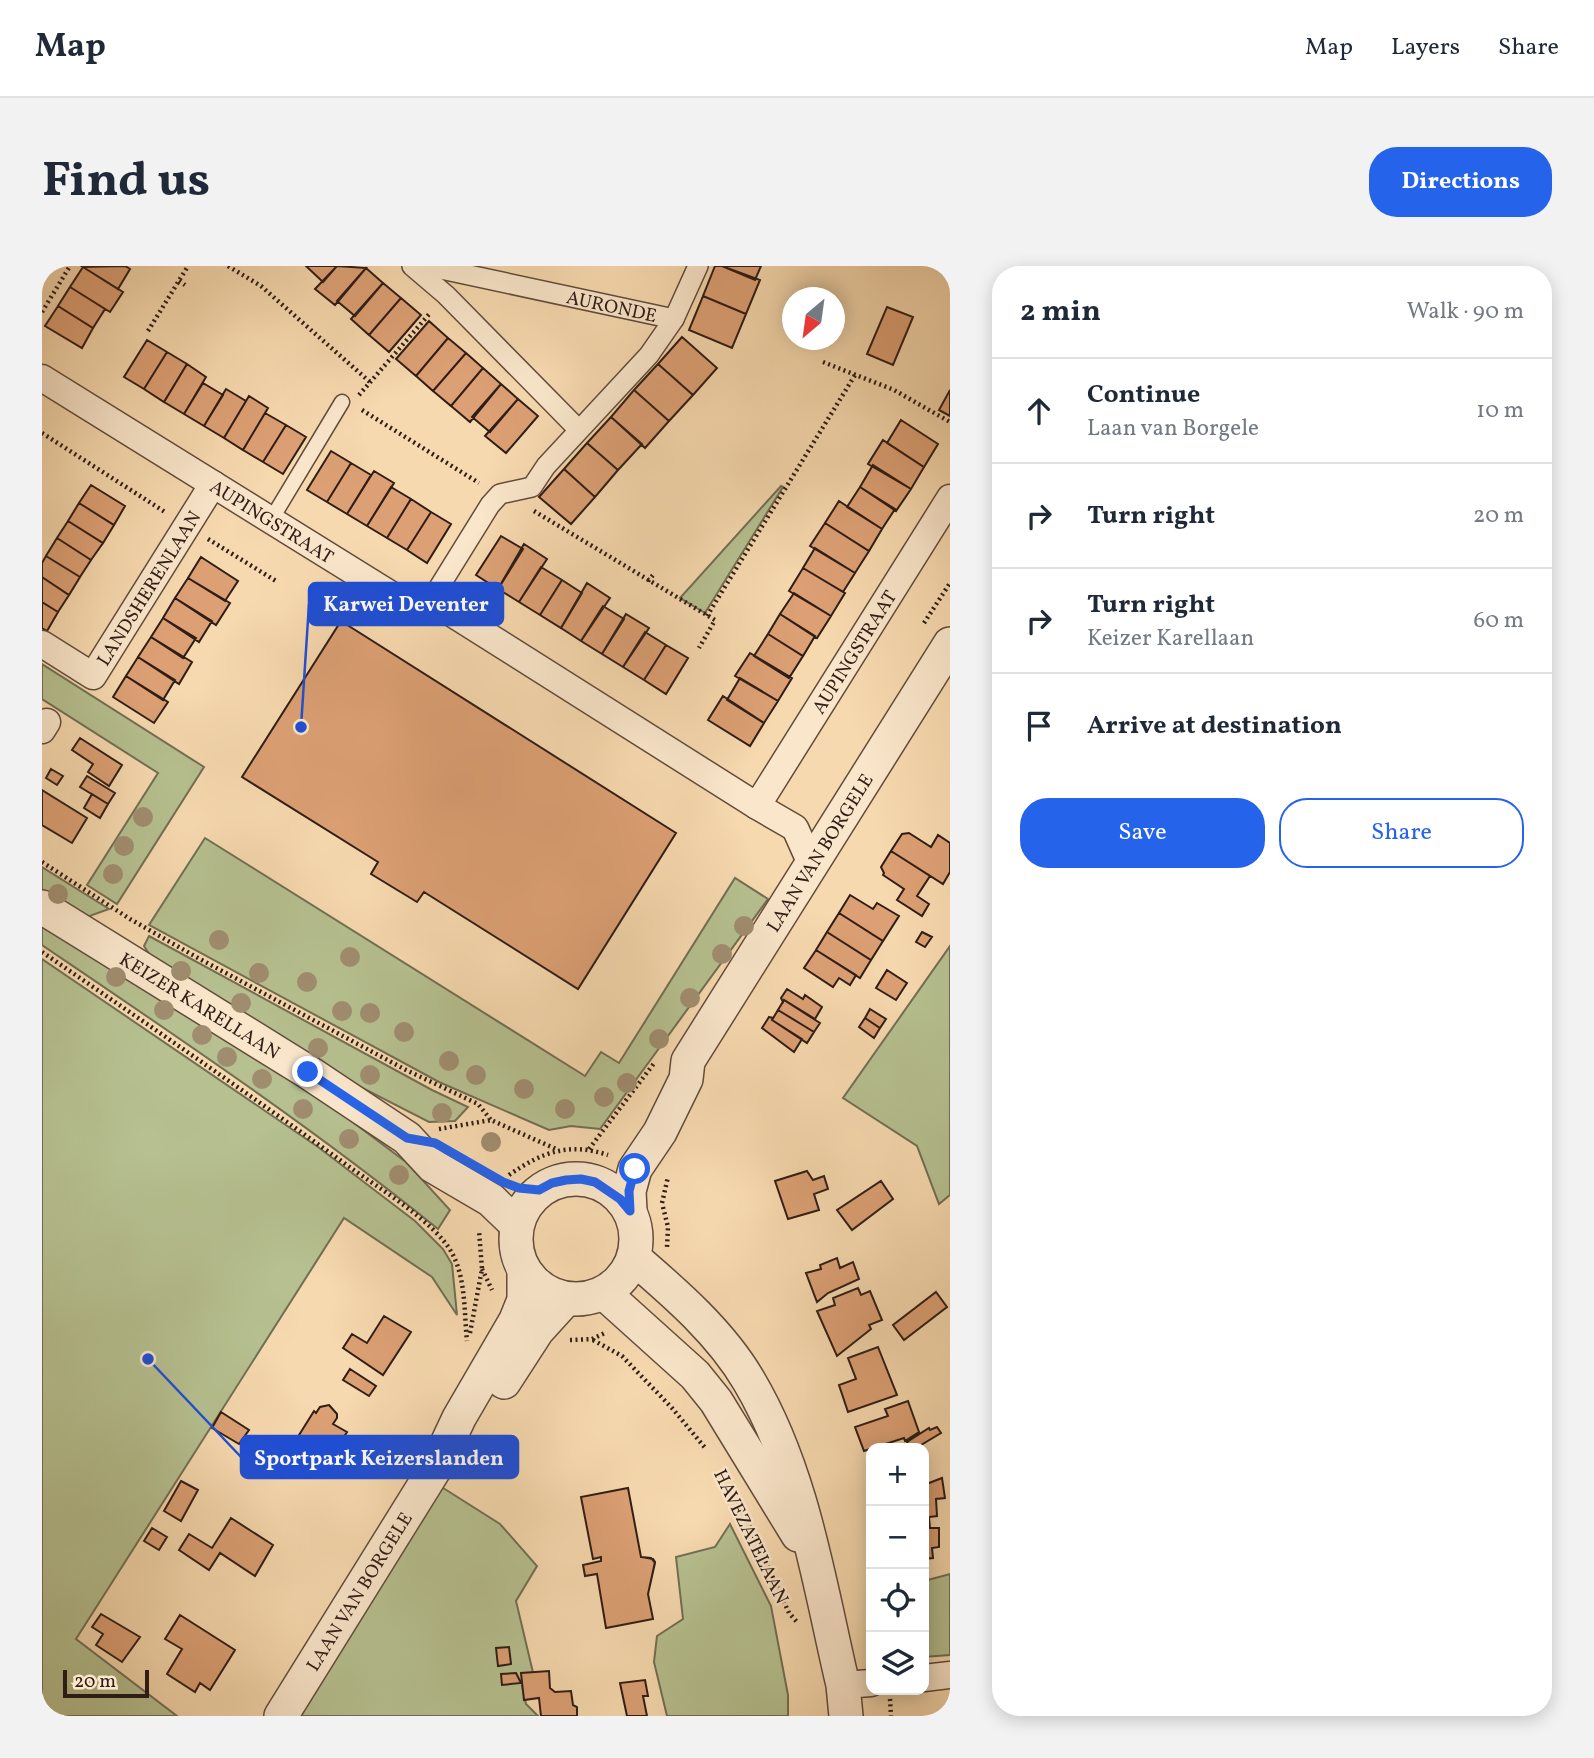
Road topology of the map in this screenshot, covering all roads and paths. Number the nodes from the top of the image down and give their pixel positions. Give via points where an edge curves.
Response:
1 (70, 266) edge
2 (188, 266) edge
3 (228, 266) edge
4 (412, 266) edge
5 (427, 266) edge
6 (698, 266) edge
7 (178, 281) junction
8 (186, 285) dead end
9 (446, 295) junction
10 (42, 312) edge
11 (674, 319) junction
12 (148, 331) dead end
13 (823, 362) dead end
14 (855, 375) junction
15 (42, 378) edge
16 (370, 382) junction
17 (342, 402) dead end
18 (950, 422) edge
19 (579, 430) junction
20 (42, 433) edge
21 (213, 484) junction
22 (500, 494) junction
23 (950, 498) edge
24 (271, 520) junction
25 (186, 525) junction
26 (653, 575) dead end
27 (276, 581) dead end
28 (648, 581) junction
29 (428, 606) junction
30 (707, 616) junction
31 (42, 644) edge
32 (950, 644) edge
33 (699, 648) dead end
34 (757, 806) junction
35 (42, 862) edge
36 (812, 866) junction
37 (42, 907) edge
38 (42, 952) edge
39 (688, 1061) junction
40 (491, 1120) junction
41 (422, 1134) junction
42 (557, 1149) junction
43 (589, 1149) dead end
44 (595, 1182) junction
45 (539, 1190) junction
46 (497, 1191) junction
47 (630, 1211) junction
48 (517, 1224) junction
49 (634, 1258) junction
50 (524, 1272) junction
51 (604, 1293) junction
52 (566, 1299) junction
53 (592, 1339) dead end
54 (707, 1451) dead end
55 (437, 1465) junction
56 (736, 1495) dead end
57 (813, 1560) junction
58 (797, 1623) dead end
59 (950, 1675) edge
60 (929, 1677) edge
61 (853, 1694) edge
62 (281, 1716) edge

1 - 10 path
2 - 7 path
3 - 16 path via 261,286
4 - 9 street
5 - 11 street, AURONDE
6 - 11 street, AURONDE
7 - 8 path
7 - 12 path
9 - 16 path
9 - 19 street
11 - 19 street, AURONDE via 649,355
13 - 14 path
14 - 18 path via 894,390
14 - 30 path
15 - 21 street, AUPINGSTRAAT
16 - 22 path via 352,404
17 - 24 lane
19 - 22 street, AURONDE via 532,487
20 - 25 path
21 - 24 street, AUPINGSTRAAT
21 - 25 street, LANDSHERENLAAN
22 - 28 path
22 - 29 street
23 - 34 street, AUPINGSTRAAT
24 - 29 street, AUPINGSTRAAT via 406,604
25 - 27 path
25 - 31 street, LANDSHERENLAAN via 93,676
26 - 28 path
28 - 30 path
29 - 34 street, AUPINGSTRAAT via 442,607
30 - 33 path via 715,621
32 - 36 street, LAAN VAN BORGELE
34 - 36 street, AUPINGSTRAAT via 795,828
35 - 40 path via 198,958 478,1104
36 - 39 street, LAAN VAN BORGELE
37 - 41 street, KEIZER KARELLAAN via 308,1072
38 - 46 path via 419,1217 451,1250 457,1264 467,1345 482,1269 478,1232
39 - 44 street, LAAN VAN BORGELE via 672,1070
39 - 47 street, LAAN VAN BORGELE via 676,1100 635,1169
40 - 41 path
40 - 42 path
41 - 46 street, KEIZER KARELLAAN
42 - 43 path
42 - 46 path via 509,1174
44 - 45 street via 566,1180
44 - 47 street
45 - 46 street, KEIZER KARELLAAN
45 - 48 street
46 - 48 street, KEIZER KARELLAAN
47 - 49 street via 635,1226
48 - 50 street via 516,1249
49 - 51 street via 617,1284
49 - 57 street, HAVEZATELAAN via 714,1334 750,1382 786,1458
50 - 52 street via 542,1290
50 - 55 street, LAAN VAN BORGELE via 524,1300 516,1320
51 - 52 street
51 - 57 street, HAVEZATELAAN via 695,1375 716,1401
52 - 55 street, LAAN VAN BORGELE via 537,1331 473,1427
53 - 54 path, HAVEZATELAAN via 622,1356
55 - 62 street, LAAN VAN BORGELE
56 - 58 path, HAVEZATELAAN
57 - 61 street, HAVEZATELAAN
59 - 60 street

